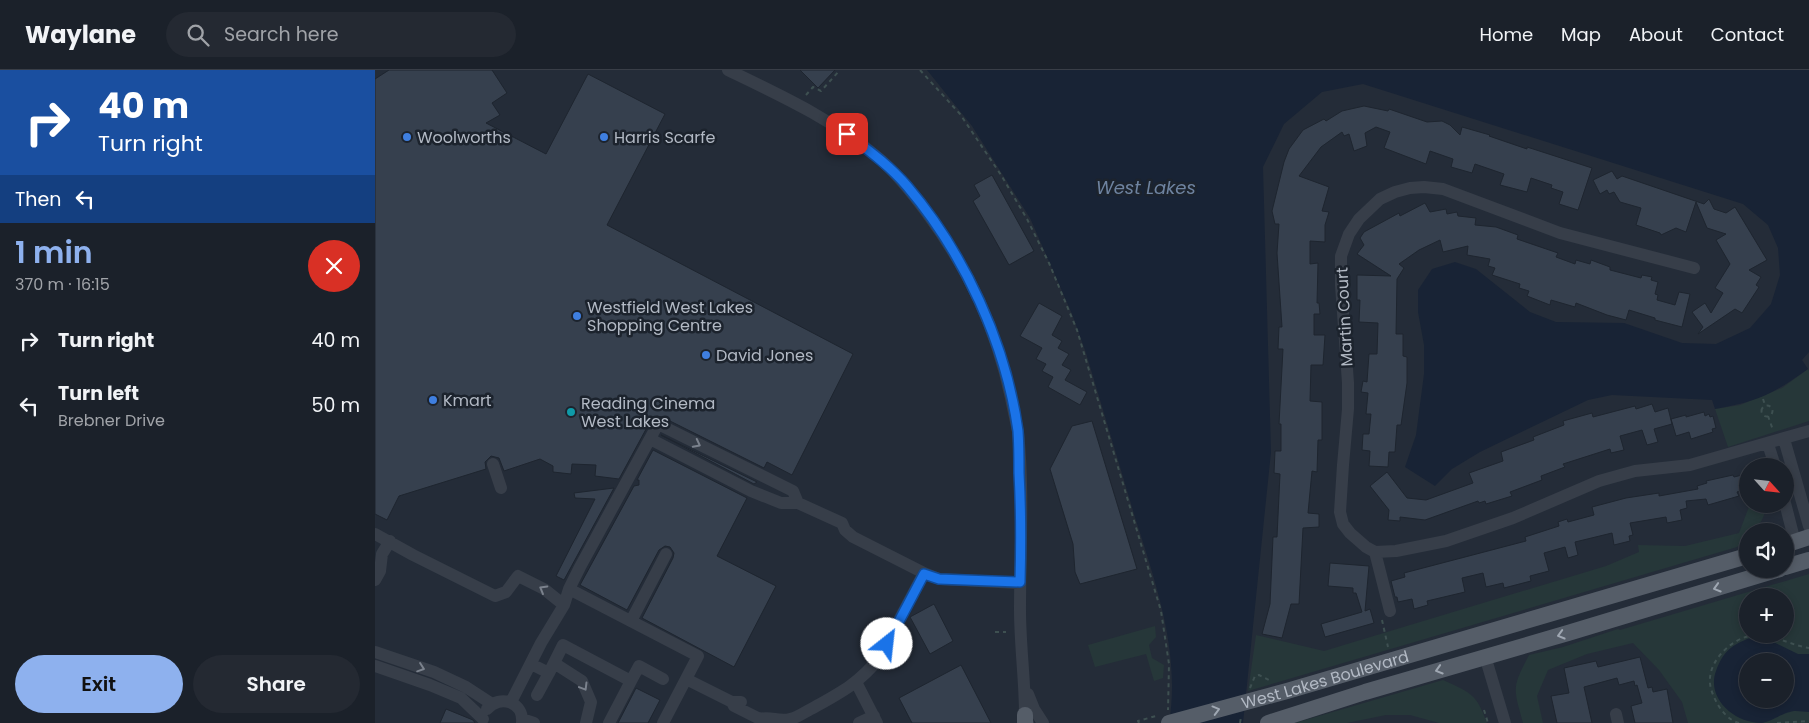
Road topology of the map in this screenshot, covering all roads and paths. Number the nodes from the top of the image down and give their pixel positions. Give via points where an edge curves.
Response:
1 (728, 70) edge
2 (841, 70) edge
3 (920, 70) edge
4 (803, 98) dead end
5 (1695, 268) dead end
6 (1763, 399) dead end
7 (1765, 405) junction
8 (1768, 416) junction
9 (1772, 426) dead end
10 (1809, 431) edge
11 (650, 439) junction
12 (1784, 439) junction
13 (1768, 444) junction
14 (1772, 458) edge
15 (493, 464) dead end
16 (501, 488) dead end
17 (796, 497) junction
18 (1788, 513) edge
19 (1809, 526) edge
20 (375, 534) edge
21 (390, 541) junction
22 (1796, 541) edge
23 (1375, 552) junction
24 (666, 554) dead end
25 (1809, 554) edge
26 (379, 556) edge
27 (1739, 558) edge
28 (1809, 560) edge
29 (1794, 564) edge
30 (375, 568) edge
31 (924, 574) junction
32 (1750, 578) edge
33 (375, 580) edge
34 (1020, 582) junction
35 (569, 588) junction
36 (1588, 602) junction
37 (1665, 604) junction
38 (563, 606) junction
39 (1389, 608) joint
40 (555, 618) junction
41 (631, 621) junction
42 (995, 632) dead end
43 (1006, 632) dead end
44 (1481, 634) junction
45 (1809, 648) edge
46 (1389, 649) dead end
47 (375, 652) edge
48 (1485, 656) junction
49 (375, 666) edge
50 (537, 667) junction
51 (551, 668) junction
52 (663, 679) dead end
53 (686, 679) junction
54 (631, 681) junction
55 (856, 682) junction
56 (1025, 684) junction
57 (1249, 688) dead end
58 (1274, 688) junction
59 (537, 695) dead end
60 (492, 704) junction
61 (514, 704) junction
62 (1484, 710) dead end
63 (1165, 717) edge
64 (876, 719) edge
65 (1026, 720) edge
66 (484, 721) edge
67 (1809, 721) edge
68 (526, 722) edge
69 (586, 723) edge
70 (609, 723) edge
71 (663, 723) edge
72 (859, 723) edge
73 (1043, 723) edge
74 (1139, 723) edge
75 (1267, 723) edge
76 (1488, 723) edge
77 (1505, 723) edge
78 (1739, 723) edge
79 (1777, 723) edge

1 - 34 street via 801,105 882,161 907,186 960,262 981,303 1004,367 1018,432
2 - 4 path via 821,91 813,87
3 - 63 path via 960,114 1001,175 1049,262 1077,330 1161,611 1169,664
5 - 23 street, Martin Court via 1560,233 1443,189 1410,188 1380,199 1359,219 1341,256 1348,383 1341,512 1349,533
6 - 7 path
7 - 8 path via 1761,412
7 - 8 path via 1772,409
8 - 9 path
10 - 12 street
11 - 17 street via 781,503
11 -> 17 street via 658,424
11 - 35 street
12 - 13 street
12 - 19 street
13 - 14 street
13 - 23 street via 1690,465 1635,471 1599,481 1470,533 1405,549
15 - 16 street
17 - 31 street via 842,523 853,537
18 - 22 street
20 - 21 street
21 - 26 street
38 -> 21 street via 544,589 518,576 506,592 495,596
22 - 25 main road
23 - 39 street
24 - 41 street
26 - 30 street
26 - 33 street via 380,571
27 - 36 main road, West Lakes Boulevard
28 - 29 main road
31 - 34 street via 939,579
31 - 55 street via 879,658
32 -> 37 main road, West Lakes Boulevard
34 - 56 street
35 - 38 street
35 - 41 street
36 - 37 main road via 1609,605 1662,592 1668,598
36 - 44 main road, West Lakes Boulevard
37 -> 48 main road, West Lakes Boulevard
38 - 40 street
39 - 46 path via 1381,617
40 - 50 street via 556,626
40 - 61 street
41 - 53 street via 698,656
42 - 43 path
44 - 48 main road
44 - 58 main road, West Lakes Boulevard
45 - 78 path via 1766,635 1749,636 1732,643 1718,657 1710,677 1712,694 1721,710
47 -> 60 street via 434,672
48 -> 75 main road, West Lakes Boulevard
48 - 77 street
49 - 66 street via 461,698
50 - 51 street
50 - 61 street
51 - 54 street via 563,645
51 - 59 street
51 -> 69 street via 582,681 591,702
52 - 54 street via 639,666
53 - 55 street via 733,702 744,702 765,717 778,721 792,719
53 - 71 street
54 - 70 street
55 - 64 street
56 - 65 street
56 - 73 street
57 - 58 path via 1255,676 1259,675
63 -> 58 main road, West Lakes Boulevard
60 - 61 street via 499,701
60 - 66 street via 485,713
61 - 68 street
62 - 76 path
63 - 74 path
64 - 72 street
67 - 79 path

